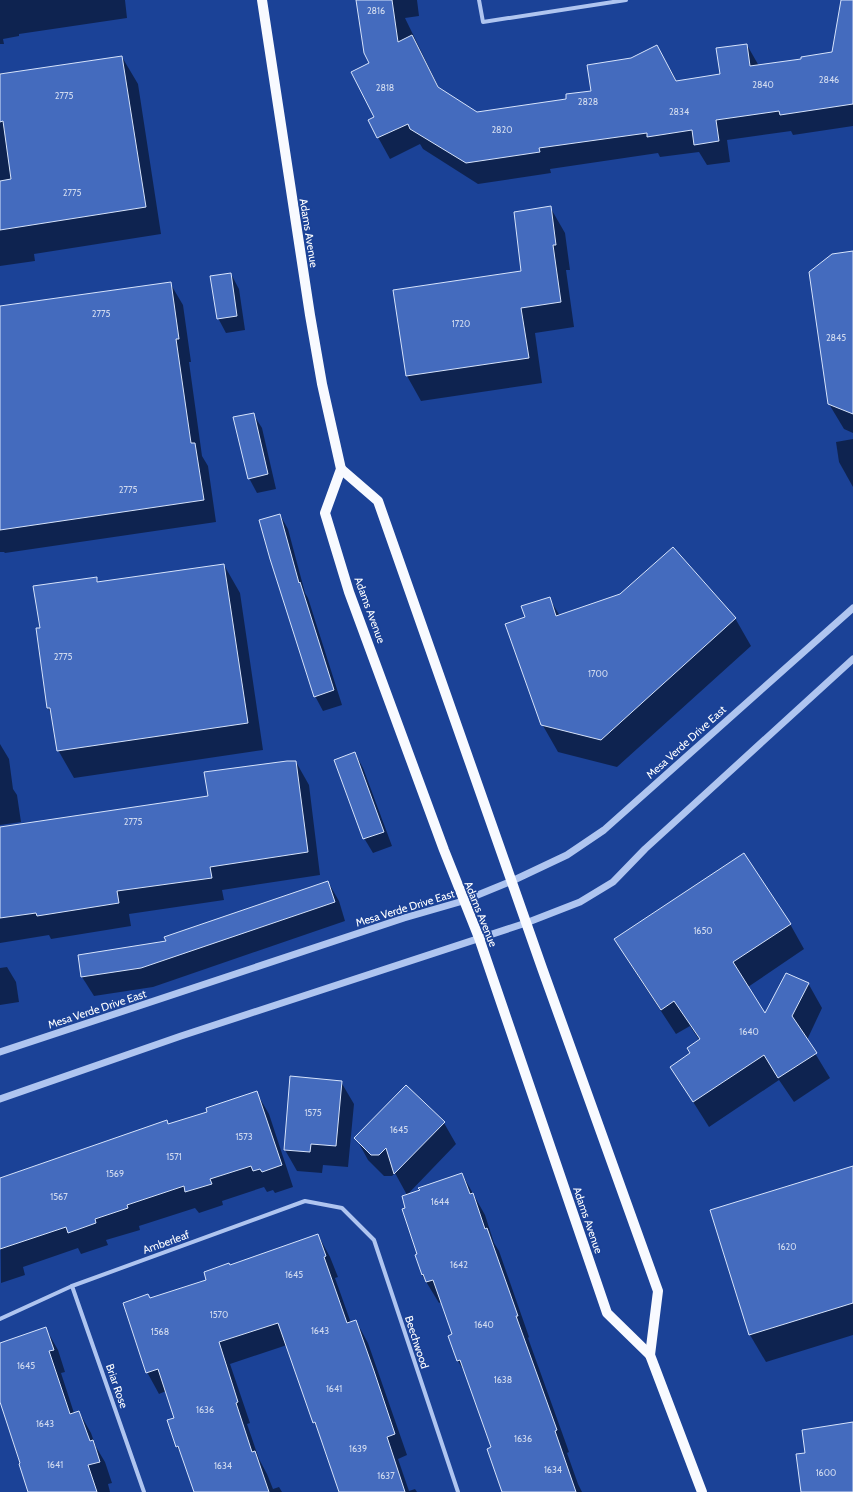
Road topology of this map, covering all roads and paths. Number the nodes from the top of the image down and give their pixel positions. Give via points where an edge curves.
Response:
1 (262, 0) edge
2 (479, 0) edge
3 (626, 0) edge
4 (341, 469) junction
5 (853, 608) edge
6 (853, 659) edge
7 (512, 881) junction
8 (463, 901) junction
9 (526, 923) junction
10 (479, 938) junction
11 (0, 1052) edge
12 (0, 1099) edge
13 (342, 1208) joint
14 (72, 1286) junction
15 (0, 1319) edge
16 (650, 1355) junction
17 (144, 1492) edge
18 (458, 1492) edge
19 (702, 1492) edge

1 - 4 main road, Adams Avenue via 310,315
2 - 3 street via 483,22
4 - 7 main road, Adams Avenue via 378,501
4 - 8 main road, Adams Avenue via 325,513 349,592
5 - 7 street, Mesa Verde Drive East via 604,830 567,855
6 - 9 street via 613,882 580,902
7 - 8 street, Mesa Verde Drive East
7 - 9 main road, Adams Avenue
8 - 10 main road, Adams Avenue
8 - 11 street, Mesa Verde Drive East via 404,918
9 - 10 street
9 - 16 main road, Adams Avenue via 658,1291
10 - 12 street via 181,1036
10 - 16 main road, Adams Avenue via 607,1313
13 - 14 street, Amberleaf via 305,1201
13 - 18 street, Beechwood via 374,1240
14 - 15 street, Amberleaf
14 - 17 street, Briar Rose
16 - 19 main road, Adams Avenue

